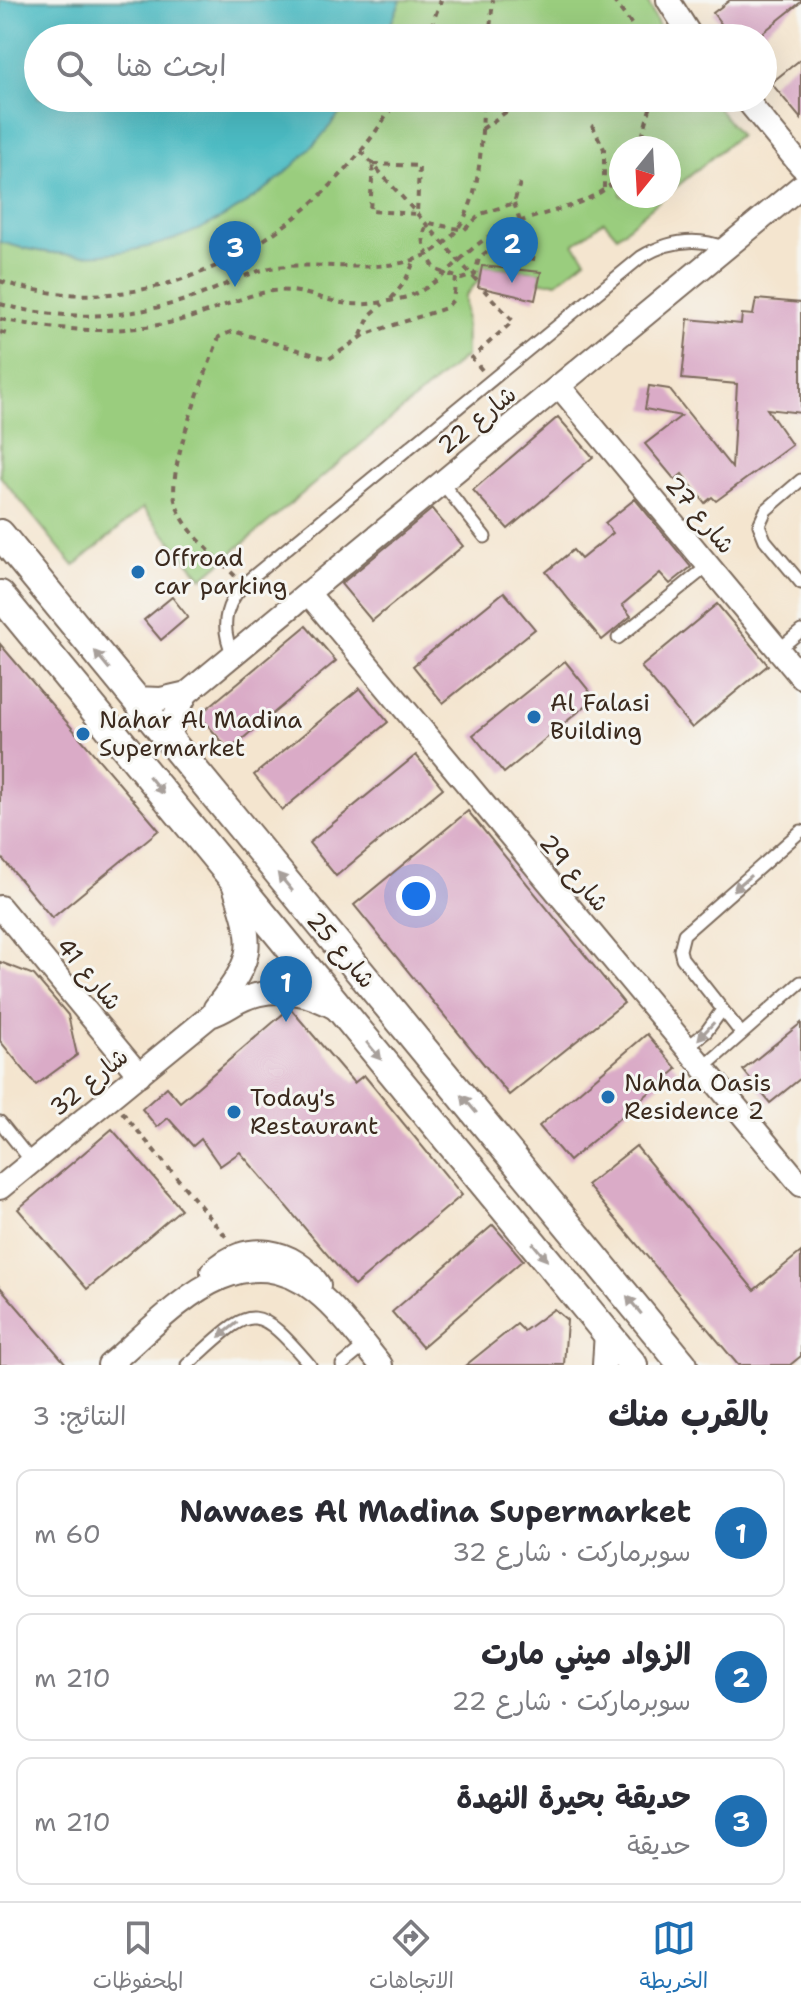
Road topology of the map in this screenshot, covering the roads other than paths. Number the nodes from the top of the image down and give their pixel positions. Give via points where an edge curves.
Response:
1 (668, 0) edge
2 (682, 0) edge
3 (683, 24) edge
4 (695, 24) edge
5 (757, 112) edge
6 (801, 166) edge
7 (801, 186) edge
8 (726, 249) junction
9 (559, 386) junction
10 (801, 480) edge
11 (442, 483) junction
12 (0, 534) edge
13 (485, 537) dead end
14 (709, 565) junction
15 (801, 583) edge
16 (308, 593) junction
17 (0, 595) edge
18 (801, 631) edge
19 (618, 638) dead end
20 (778, 650) junction
21 (233, 655) junction
22 (798, 669) edge
23 (187, 693) junction
24 (133, 698) junction
25 (169, 742) junction
26 (801, 831) edge
27 (231, 878) junction
28 (2, 915) edge
29 (801, 982) edge
30 (722, 1010) junction
31 (342, 1012) junction
32 (210, 1016) junction
33 (741, 1033) junction
34 (686, 1048) junction
35 (703, 1068) junction
36 (139, 1075) junction
37 (0, 1122) edge
38 (32, 1162) junction
39 (801, 1185) edge
40 (0, 1188) edge
41 (200, 1289) junction
42 (327, 1302) junction
43 (606, 1332) junction
44 (375, 1359) edge
45 (109, 1365) edge
46 (187, 1365) edge
47 (310, 1365) edge
48 (342, 1365) edge
49 (604, 1365) edge
50 (633, 1365) edge
51 (683, 1365) edge

1 - 3 street
2 - 4 street
5 - 6 street
7 - 8 street, شارع 22
8 - 9 street, شارع 22
8 - 21 lane via 688,241 652,250 243,584 225,616 225,638
9 - 11 street, شارع 22
9 - 14 street, شارع 27
10 - 15 lane via 766,510 759,525
11 - 13 lane
11 - 16 street, شارع 22
24 -> 12 street, شارع 25
14 - 19 lane
14 - 20 street, شارع 27
16 - 21 street, شارع 22
16 - 34 street, شارع 29
17 -> 27 street, شارع 25
18 - 20 lane
20 - 22 street, شارع 27
21 - 23 street, شارع 22
23 - 24 street
23 - 25 street, شارع 22
24 - 25 street, شارع 25
51 -> 25 street, شارع 25
26 -> 30 lane via 684,934 682,958
27 - 31 street, شارع 25
27 - 32 street, شارع 32 via 247,950 237,982
28 - 36 street, شارع 41
29 - 33 lane
30 - 33 lane
30 -> 34 lane
31 - 32 street, شارع 32 via 312,997 282,991 248,998
31 -> 43 street, شارع 25
32 - 36 street, شارع 32
33 - 35 lane
34 - 35 street, شارع 29
35 - 39 street, شارع 29
36 - 38 street, شارع 32
37 - 38 lane
38 - 40 street, شارع 32
41 - 42 street via 234,1271 268,1269 299,1281
41 - 42 street via 219,1265 240,1253 264,1250 298,1263 316,1280
41 - 45 street
42 - 44 street
43 - 49 street
43 - 50 street, شارع 25
44 - 48 lane
47 -> 46 lane via 276,1326 254,1317 238,1322

